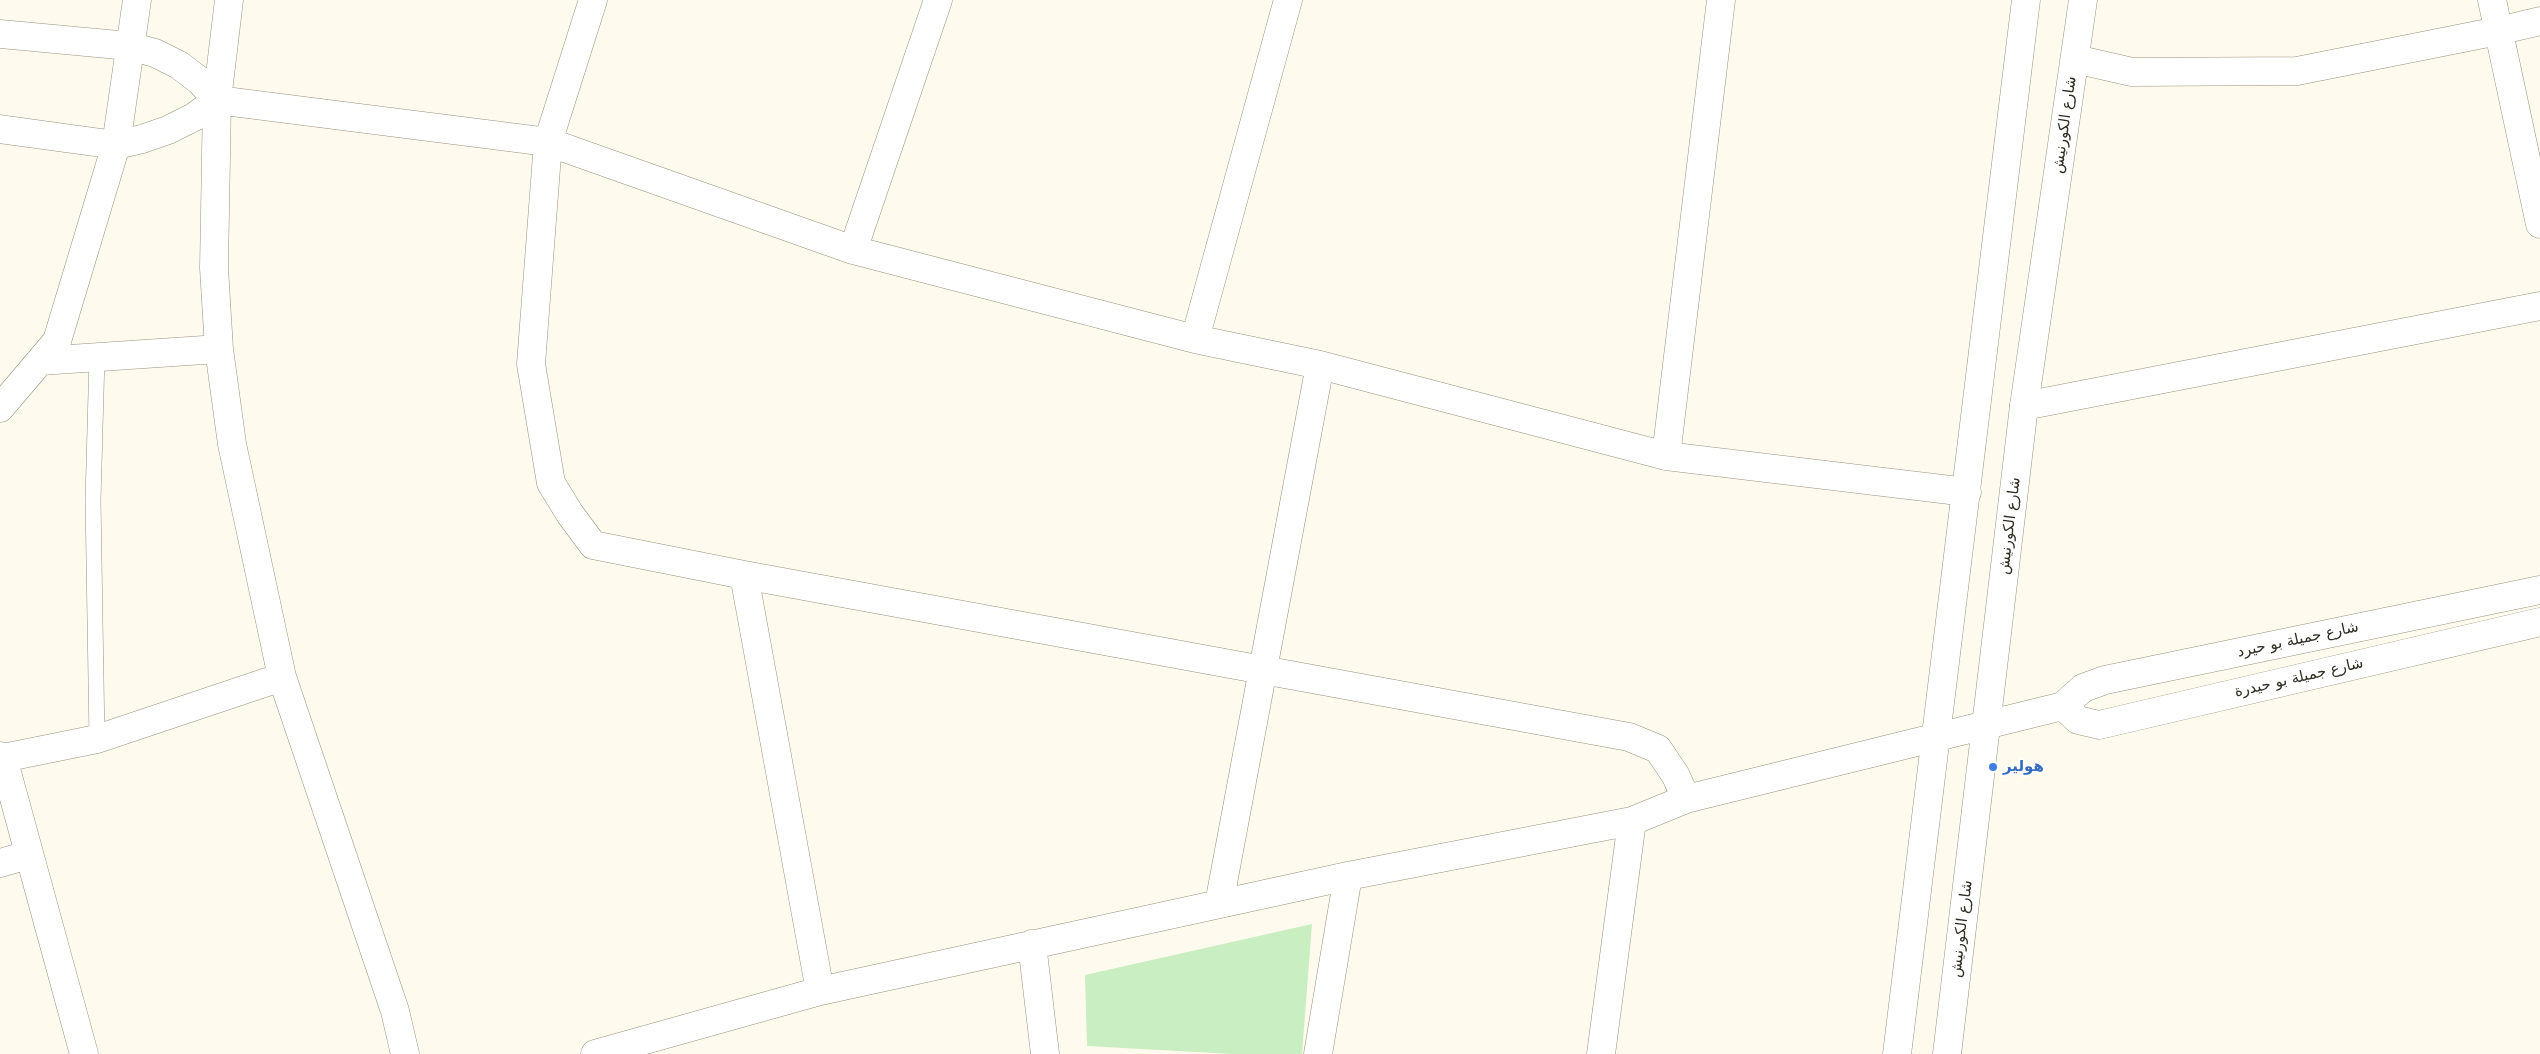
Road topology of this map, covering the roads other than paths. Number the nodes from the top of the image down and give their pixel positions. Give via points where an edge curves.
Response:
1 (137, 0) edge
2 (229, 0) edge
3 (593, 0) edge
4 (938, 0) edge
5 (1288, 0) edge
6 (1721, 0) edge
7 (2026, 0) edge
8 (2082, 0) edge
9 (2492, 0) edge
10 (2540, 20) edge
11 (2498, 31) junction
12 (0, 34) edge
13 (129, 46) junction
14 (2075, 59) junction
15 (217, 100) junction
16 (0, 129) edge
17 (548, 142) junction
18 (116, 145) junction
19 (2540, 224) edge
20 (853, 250) junction
21 (2540, 306) edge
22 (1195, 339) junction
23 (220, 349) junction
24 (97, 357) junction
25 (40, 361) junction
26 (1320, 365) junction
27 (2024, 406) junction
28 (0, 408) edge
29 (1666, 456) junction
30 (1967, 492) junction
31 (744, 575) junction
32 (2540, 590) edge
33 (2540, 622) edge
34 (1263, 670) junction
35 (282, 677) junction
36 (2063, 706) junction
37 (1987, 725) junction
38 (1937, 738) junction
39 (96, 739) junction
40 (1, 757) edge
41 (1686, 799) junction
42 (1632, 821) junction
43 (28, 855) junction
44 (0, 863) edge
45 (1348, 876) junction
46 (1219, 904) junction
47 (1032, 944) junction
48 (820, 991) junction
49 (84, 1054) edge
50 (406, 1054) edge
51 (595, 1054) edge
52 (1045, 1054) edge
53 (1318, 1054) edge
54 (1600, 1054) edge
55 (1897, 1054) edge
56 (1947, 1054) edge

1 - 13 street
2 - 15 street
3 - 17 street
4 - 20 street
5 - 22 street
6 - 29 street
7 - 30 street
8 - 14 street, شارع الكورنيش
9 - 11 street
10 - 11 street
11 - 14 street via 2297,71 2132,72
11 - 19 street
12 - 13 street
13 - 15 street via 155,53 179,65
13 - 18 street
14 - 27 street, شارع الكورنيش
15 - 17 street
15 - 18 street via 168,130
15 - 23 street via 214,268
16 - 18 street
17 - 20 street
17 - 31 street via 531,364 552,483 593,545
18 - 25 street via 57,341
20 - 22 street
21 - 27 street
22 - 26 street
23 - 24 street
23 - 35 street via 232,444
24 - 25 street
24 - 39 lane via 94,500
25 - 28 street
26 - 29 street
26 - 34 street
27 - 37 street, شارع الكورنيش
29 - 30 street
30 - 38 street
31 - 34 street
31 - 48 street
32 - 36 street, شارع جميلة بو حيرد via 2105,680 2084,688
33 - 36 street, شارع جميلة بو حيدرة via 2099,725 2078,720
34 - 41 street via 1629,737 1658,749 1676,776
34 - 46 street
35 - 39 street
35 - 50 street via 395,1011
36 - 37 street
37 - 38 street
37 - 56 street, شارع الكورنيش
38 - 41 street
38 - 55 street
39 - 40 street
40 - 43 street
41 - 42 street
42 - 45 street
42 - 54 street
43 - 44 street
43 - 49 street
45 - 46 street
45 - 53 street
46 - 47 street
47 - 48 street
47 - 52 street
48 - 51 street

